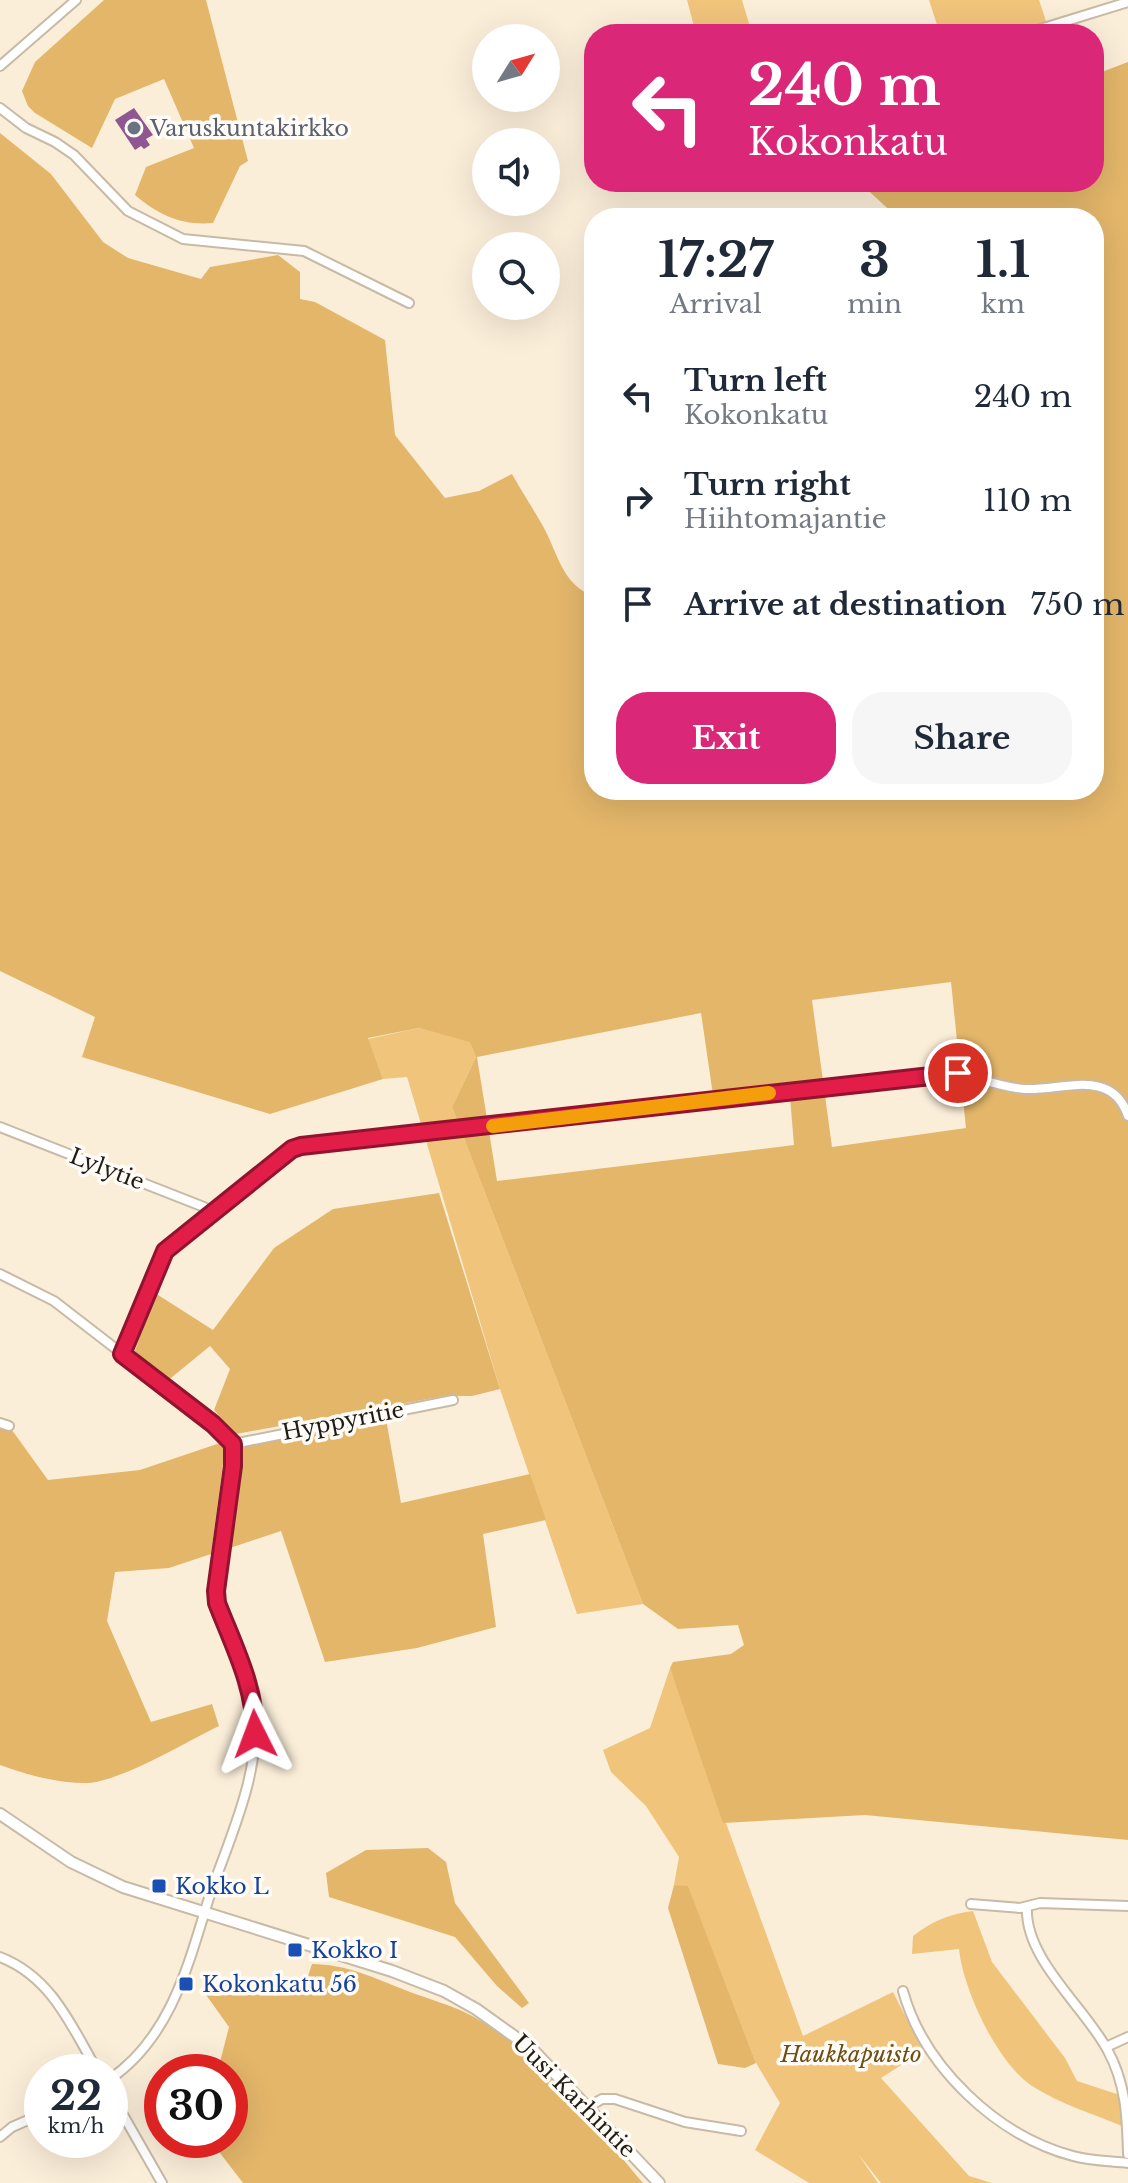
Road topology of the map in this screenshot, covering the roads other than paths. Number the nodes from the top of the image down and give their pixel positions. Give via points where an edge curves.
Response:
1 (76, 0) edge
2 (1128, 2) edge
3 (1056, 24) edge
4 (0, 66) edge
5 (0, 108) edge
6 (409, 303) dead end
7 (1128, 1116) edge
8 (0, 1127) edge
9 (212, 1213) junction
10 (0, 1274) edge
11 (122, 1354) junction
12 (453, 1400) dead end
13 (233, 1444) junction
14 (0, 1814) edge
15 (971, 1904) dead end
16 (1128, 1906) edge
17 (1027, 1907) junction
18 (205, 1914) junction
19 (0, 1957) edge
20 (903, 1991) dead end
21 (1128, 2037) edge
22 (1106, 2047) junction
23 (87, 2054) edge
24 (128, 2066) edge
25 (588, 2107) junction
26 (24, 2122) edge
27 (128, 2124) edge
28 (741, 2131) dead end
29 (0, 2137) edge
30 (1128, 2154) edge
31 (1128, 2163) edge
32 (162, 2183) edge
33 (659, 2183) edge

1 - 4 street
2 - 3 street
5 - 6 street via 74,155 128,211 183,239 304,251
7 - 9 street via 1104,1087 1025,1089 958,1073 931,1074 301,1146
8 - 9 street, Lylytie
9 - 11 street via 165,1251
10 - 11 street via 54,1301
11 - 13 street
12 - 13 street, Hyppyritie
13 - 18 street via 216,1591 249,1681 255,1734 249,1777
14 - 18 street, Uusi Karhintie via 96,1876
15 - 17 street
16 - 17 street
17 - 22 street via 1030,1929 1052,1972
18 - 24 street via 175,1999
18 - 25 street, Uusi Karhintie via 444,1991 517,2036
19 - 23 street via 28,1971 49,1990
20 - 31 street via 910,2018 923,2038 992,2116 1013,2132 1062,2153
21 - 22 street
22 - 30 street via 1126,2097
25 - 28 street via 615,2099 685,2122
25 - 33 street, Uusi Karhintie
26 - 29 street
27 - 32 street

